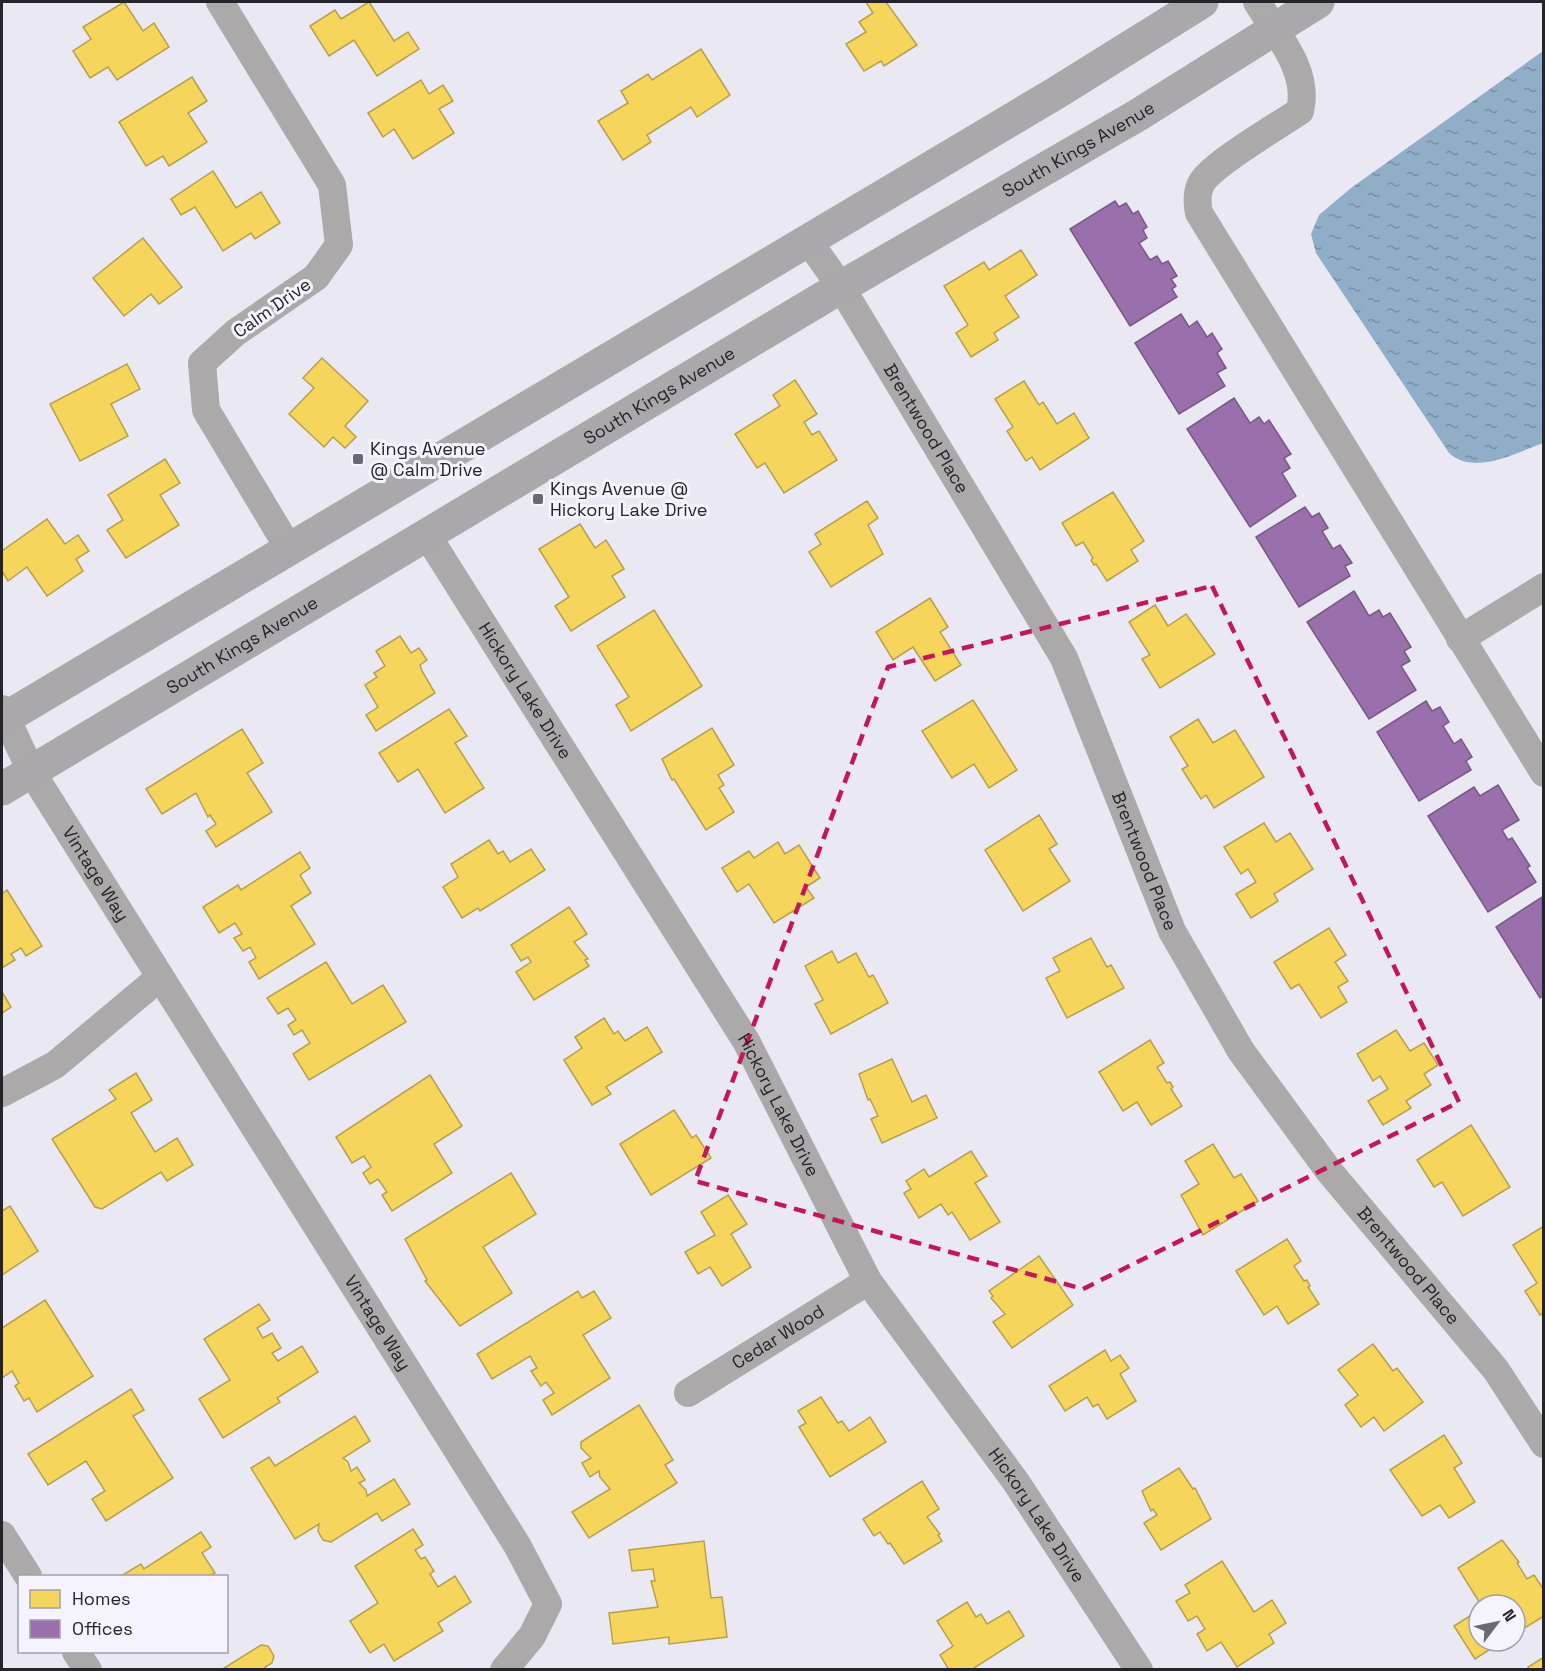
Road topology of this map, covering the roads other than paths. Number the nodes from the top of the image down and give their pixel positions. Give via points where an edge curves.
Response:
1 (220, 2) edge
2 (1202, 2) edge
3 (1257, 2) edge
4 (1318, 2) edge
5 (1275, 30) junction
6 (807, 239) junction
7 (841, 287) junction
8 (427, 535) junction
9 (288, 547) junction
10 (1544, 587) edge
11 (1460, 639) junction
12 (3, 715) edge
13 (31, 771) junction
14 (1544, 773) edge
15 (2, 789) edge
16 (159, 978) junction
17 (2, 1094) edge
18 (868, 1281) junction
19 (688, 1393) dead end
20 (1544, 1444) edge
21 (2, 1535) edge
22 (27, 1575) edge
23 (77, 1653) edge
24 (88, 1670) edge
25 (504, 1670) edge
26 (1139, 1670) edge

1 - 9 street, Calm Drive via 332,185 339,245 316,277 235,333 202,363 206,410
2 - 6 main road
3 - 5 street
4 - 5 main road, South Kings Avenue
5 - 7 main road, South Kings Avenue via 1138,115
5 - 11 street via 1301,75 1304,95 1300,111 1202,182 1197,198 1199,213
6 - 7 street, Brentwood Place
6 - 9 main road
7 - 8 main road, South Kings Avenue
7 - 20 street, Brentwood Place via 1064,658 1172,931 1241,1051 1329,1171 1496,1370
8 - 13 main road, South Kings Avenue
8 - 18 street, Hickory Lake Drive via 746,1041
9 - 12 main road
10 - 11 street
11 - 14 street
12 - 13 street, Vintage Way
13 - 15 main road, South Kings Avenue
13 - 16 street, Vintage Way
16 - 17 street via 55,1065
16 - 25 street, Vintage Way via 517,1545 548,1604 532,1635
18 - 19 street, Cedar Wood
18 - 26 street, Hickory Lake Drive via 1016,1482
21 - 22 street
23 - 24 street

